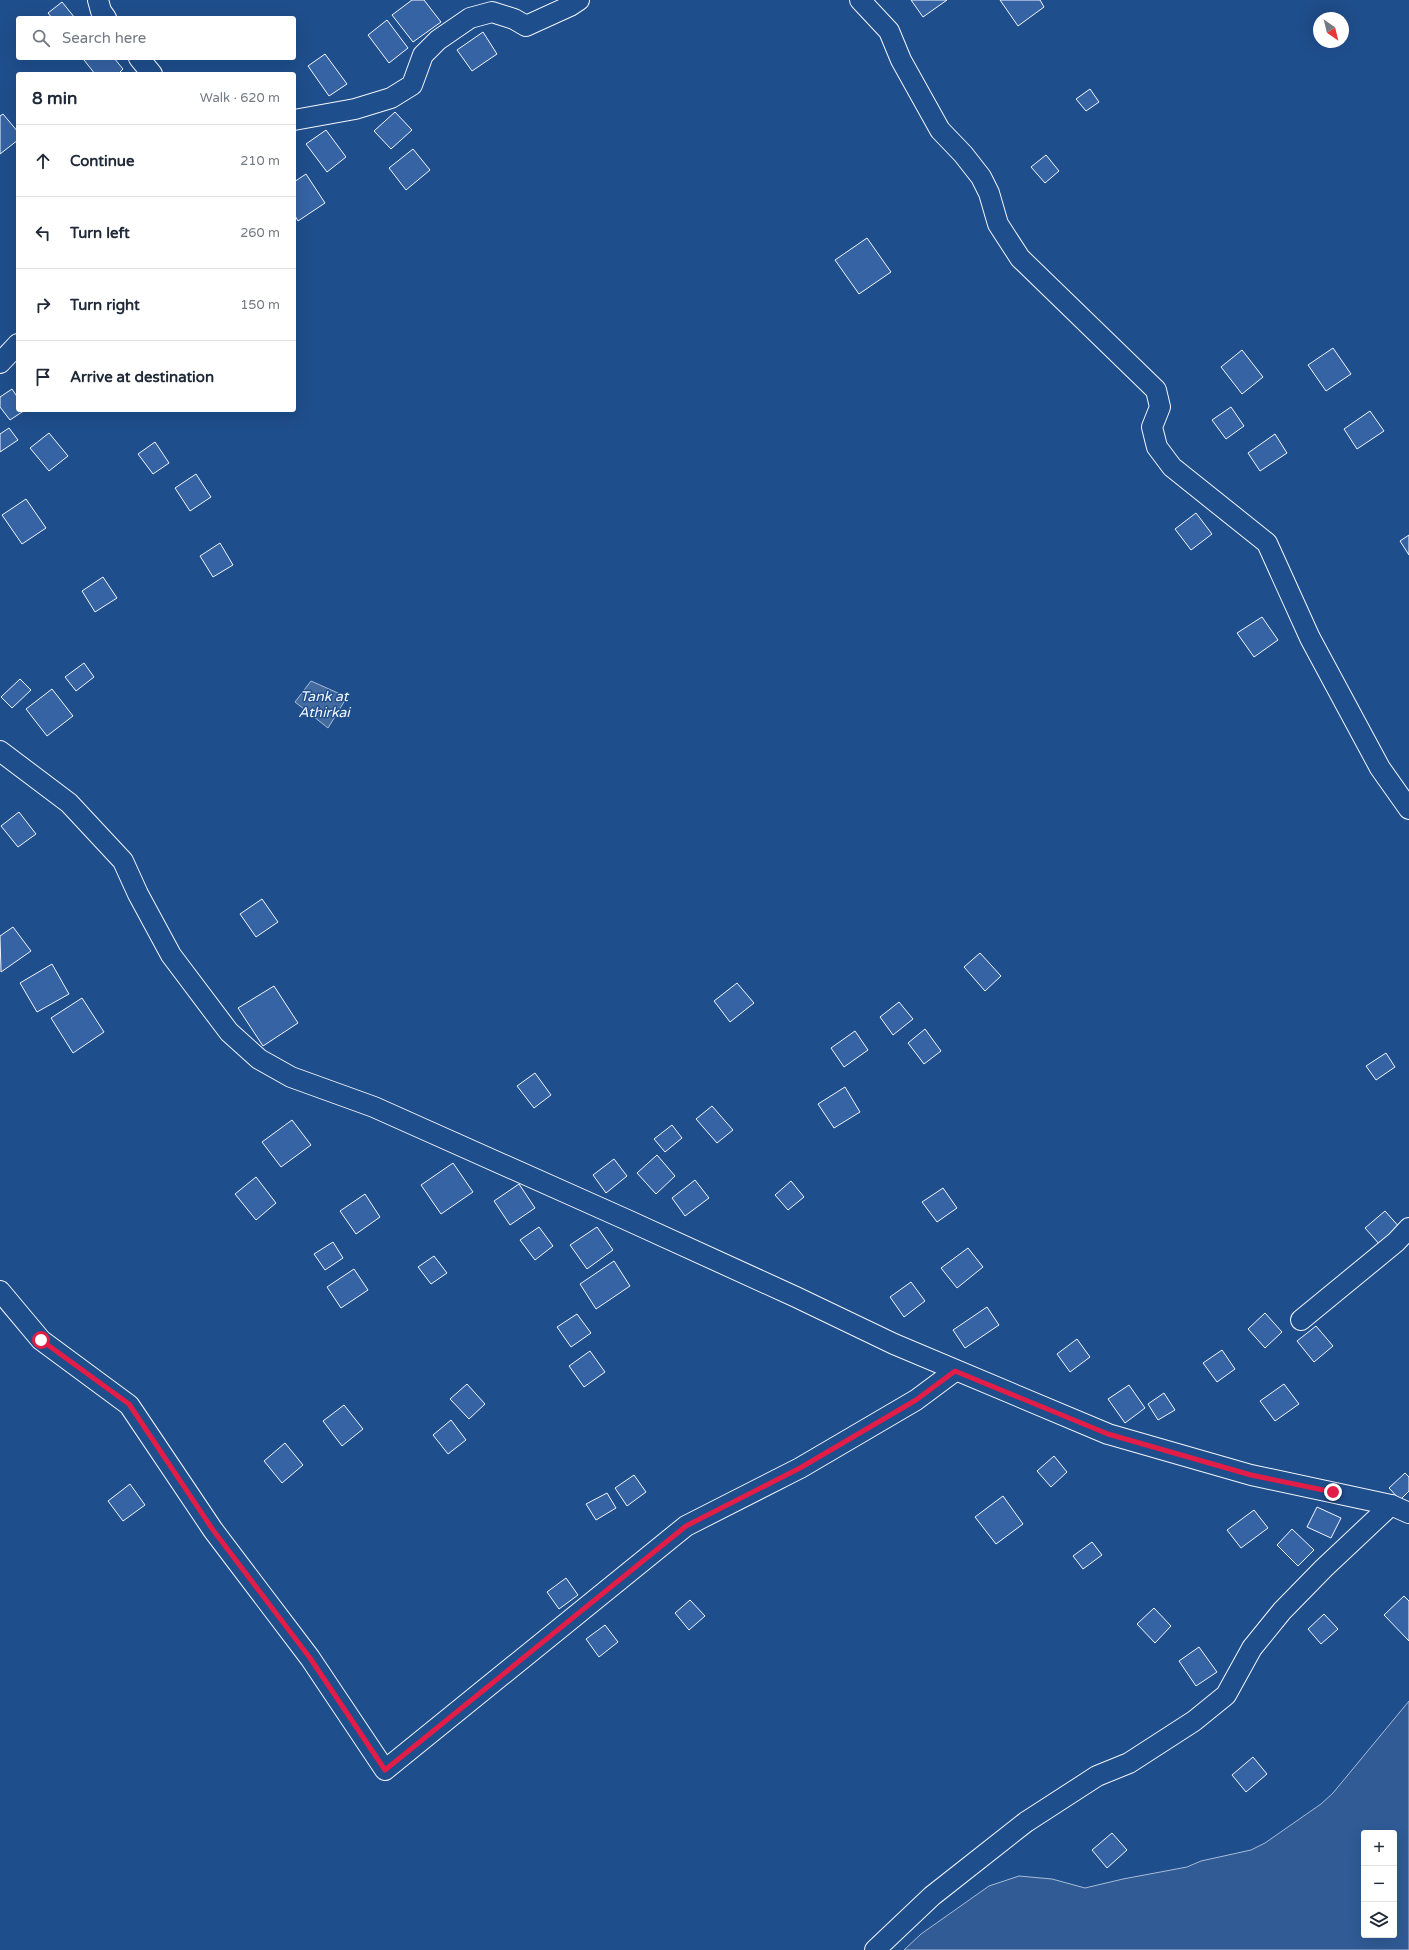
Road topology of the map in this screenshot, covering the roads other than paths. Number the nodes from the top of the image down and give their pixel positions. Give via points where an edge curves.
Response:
1 (98, 0) edge
2 (579, 0) edge
3 (860, 0) edge
4 (105, 16) edge
5 (141, 60) edge
6 (150, 72) edge
7 (296, 120) edge
8 (16, 346) edge
9 (0, 363) edge
10 (0, 751) edge
11 (1409, 809) edge
12 (1409, 1228) edge
13 (0, 1291) edge
14 (1301, 1320) dead end
15 (955, 1371) junction
16 (1391, 1506) junction
17 (1409, 1513) edge
18 (875, 1950) edge

1 - 4 street
2 - 7 street via 526,26 492,12 470,18 438,40 423,55 412,85 391,98 355,110
3 - 11 street via 889,31 901,60 940,130 981,177 989,193 998,224 1020,258 1156,390 1160,407 1152,427 1157,447 1172,467 1267,543 1321,659 1380,768
5 - 6 street
8 - 9 street
10 - 15 street via 69,803 105,839 123,861 171,955 229,1032 259,1059 291,1077 374,1107 463,1146
12 - 14 street via 1396,1242
13 - 15 street via 41,1340 129,1404 213,1530 310,1658 385,1770 686,1526 800,1468 916,1400
15 - 16 street via 1108,1434 1251,1475
16 - 17 street
16 - 18 street via 1282,1611 1252,1648 1226,1695 1194,1721 1130,1763 1097,1776 1026,1822 932,1896

